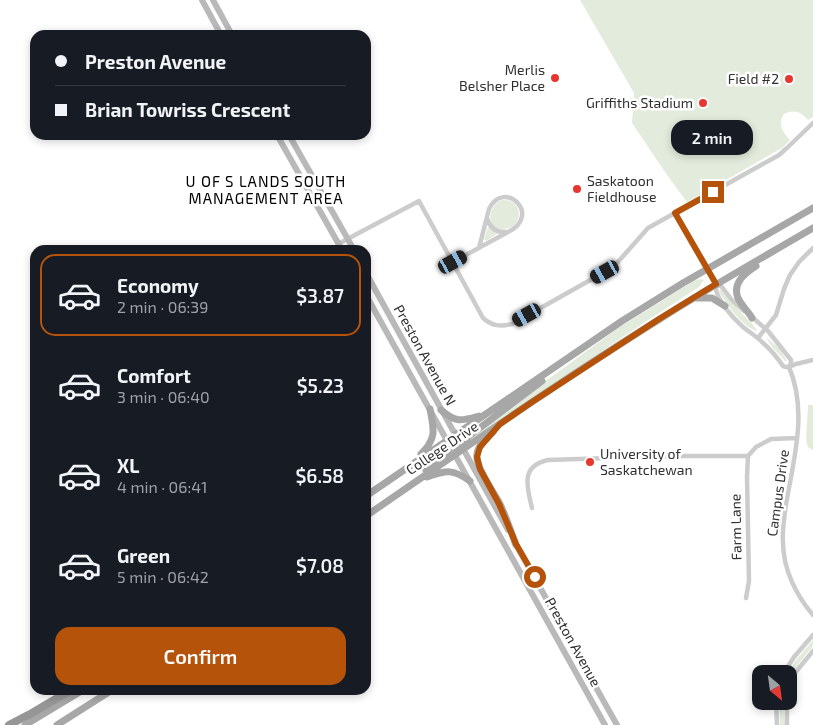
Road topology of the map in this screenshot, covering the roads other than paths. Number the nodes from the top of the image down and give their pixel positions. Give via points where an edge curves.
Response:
1 (202, 0) edge
2 (213, 0) edge
3 (219, 30) edge
4 (229, 30) edge
5 (813, 123) edge
6 (280, 140) edge
7 (292, 140) edge
8 (813, 208) edge
9 (675, 213) junction
10 (487, 215) junction
11 (813, 228) edge
12 (508, 232) junction
13 (348, 239) junction
14 (339, 245) edge
15 (342, 245) edge
16 (351, 245) edge
17 (479, 248) junction
18 (813, 248) edge
19 (774, 250) junction
20 (453, 262) junction
21 (707, 268) junction
22 (371, 282) edge
23 (716, 284) junction
24 (692, 299) junction
25 (371, 303) edge
26 (725, 306) junction
27 (752, 318) junction
28 (622, 321) junction
29 (766, 329) junction
30 (758, 338) junction
31 (813, 360) edge
32 (789, 367) junction
33 (430, 409) junction
34 (441, 410) junction
35 (486, 414) junction
36 (500, 424) junction
37 (455, 435) junction
38 (798, 438) junction
39 (449, 444) junction
40 (461, 447) junction
41 (455, 454) junction
42 (748, 456) junction
43 (410, 465) junction
44 (417, 480) junction
45 (470, 481) junction
46 (371, 492) edge
47 (382, 505) junction
48 (532, 508) dead end
49 (371, 513) edge
50 (516, 544) junction
51 (746, 598) dead end
52 (813, 615) edge
53 (813, 635) edge
54 (813, 651) edge
55 (789, 665) edge
56 (798, 670) edge
57 (63, 695) edge
58 (75, 695) edge
59 (104, 695) edge
60 (776, 710) edge
61 (786, 710) edge
62 (9, 725) edge
63 (25, 725) edge
64 (57, 725) edge
65 (605, 725) edge
66 (617, 725) edge
67 (777, 725) edge
68 (787, 725) edge

1 - 3 main road
2 - 4 main road
5 - 9 street via 779,155
6 - 14 main road
7 - 13 main road
8 - 21 main road, College Drive
9 - 20 street via 644,231 610,269 512,324 494,325 483,318
9 - 21 street, Campus Drive
10 - 12 street via 492,228
10 - 12 street via 491,204 500,198 516,200 522,216 518,225
10 - 17 street
11 - 19 main road, College Drive
12 - 17 street
13 - 15 street
13 - 16 main road
13 - 20 street via 419,201
17 - 20 street
18 - 29 street via 790,275 776,315
19 - 23 main road, College Drive
19 - 27 main road via 739,281 738,297
21 - 23 street, Campus Drive
21 - 28 main road, College Drive
22 - 34 main road, Preston Avenue N
23 - 24 main road, College Drive
23 - 26 street, Campus Drive
23 - 27 street, Campus Drive
24 - 26 main road via 708,297
24 - 36 main road, College Drive
25 - 33 main road, Preston Avenue N
26 - 30 street, Campus Drive
27 - 29 street, Campus Drive
28 - 35 main road, College Drive
28 - 40 main road via 469,436
29 - 30 street
29 - 32 street, Campus Drive via 791,360
30 - 32 street, Campus Drive via 783,366
31 - 32 street
32 - 38 street, Campus Drive via 799,406
33 - 39 main road, Preston Avenue N
33 - 43 main road via 434,427 432,441
34 - 35 main road via 457,420
34 - 37 main road, Preston Avenue N
35 - 37 main road, College Drive
36 - 40 main road, College Drive
36 - 50 main road via 482,444 477,457
37 - 39 main road
37 - 40 main road, Preston Avenue N
38 - 42 street via 771,440 756,446
38 - 52 street, Campus Drive via 785,516 783,550 791,580
39 - 41 main road, Preston Avenue
39 - 43 main road, College Drive
39 - 47 main road via 447,453
40 - 41 main road
40 - 50 main road, Preston Avenue
41 - 44 main road, College Drive
41 - 45 main road, Preston Avenue
42 - 48 street via 541,461 527,478
42 - 51 street, Farm Lane
43 - 46 main road, College Drive
44 - 45 main road via 453,472
44 - 47 main road, College Drive
45 - 65 main road, Preston Avenue
47 - 49 main road, College Drive
50 - 66 main road, Preston Avenue
53 - 55 street
54 - 56 street
57 - 62 highway
58 - 63 main road
59 - 64 main road
60 - 67 street
61 - 68 street

